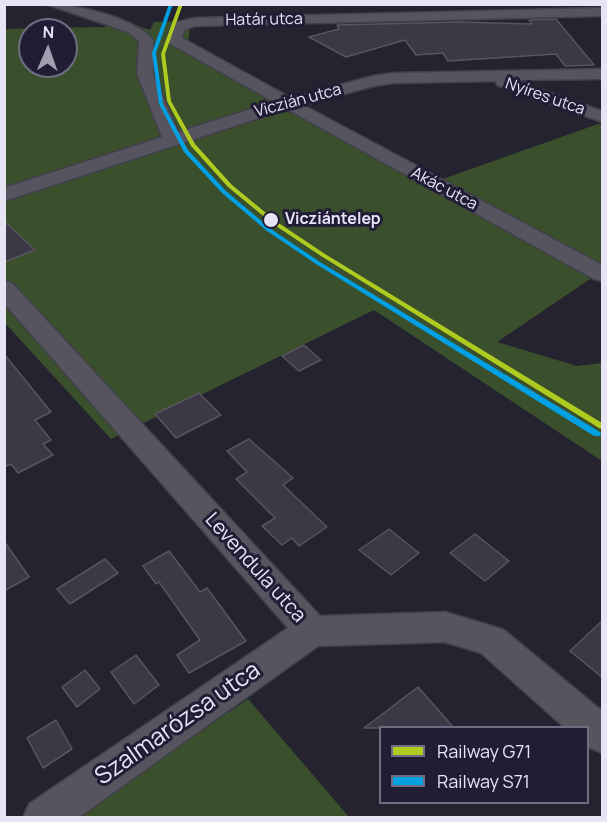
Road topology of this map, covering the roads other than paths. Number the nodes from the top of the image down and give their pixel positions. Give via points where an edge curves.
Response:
1 (52, 4) edge
2 (446, 4) edge
3 (500, 4) edge
4 (603, 12) edge
5 (483, 15) junction
6 (603, 74) edge
7 (488, 76) junction
8 (286, 103) junction
9 (603, 117) edge
10 (172, 139) junction
11 (4, 195) edge
12 (603, 274) edge
13 (4, 288) edge
14 (312, 631) junction
15 (603, 735) edge
16 (43, 818) edge

1 - 10 street via 133,29 146,40 145,74
2 - 5 street
3 - 5 street
4 - 5 street, Határ utca
5 - 8 street, Határ utca via 211,21 177,28 174,40
6 - 7 street, Viczián utca
7 - 8 street, Viczián utca via 381,79
7 - 9 street, Nyíres utca
8 - 10 street, Viczián utca
8 - 12 street, Akác utca
10 - 11 street, Viczián utca
13 - 14 street, Levendula utca
14 - 15 street, Levendula utca via 445,627 492,641
14 - 16 street, Szalmarózsa utca

